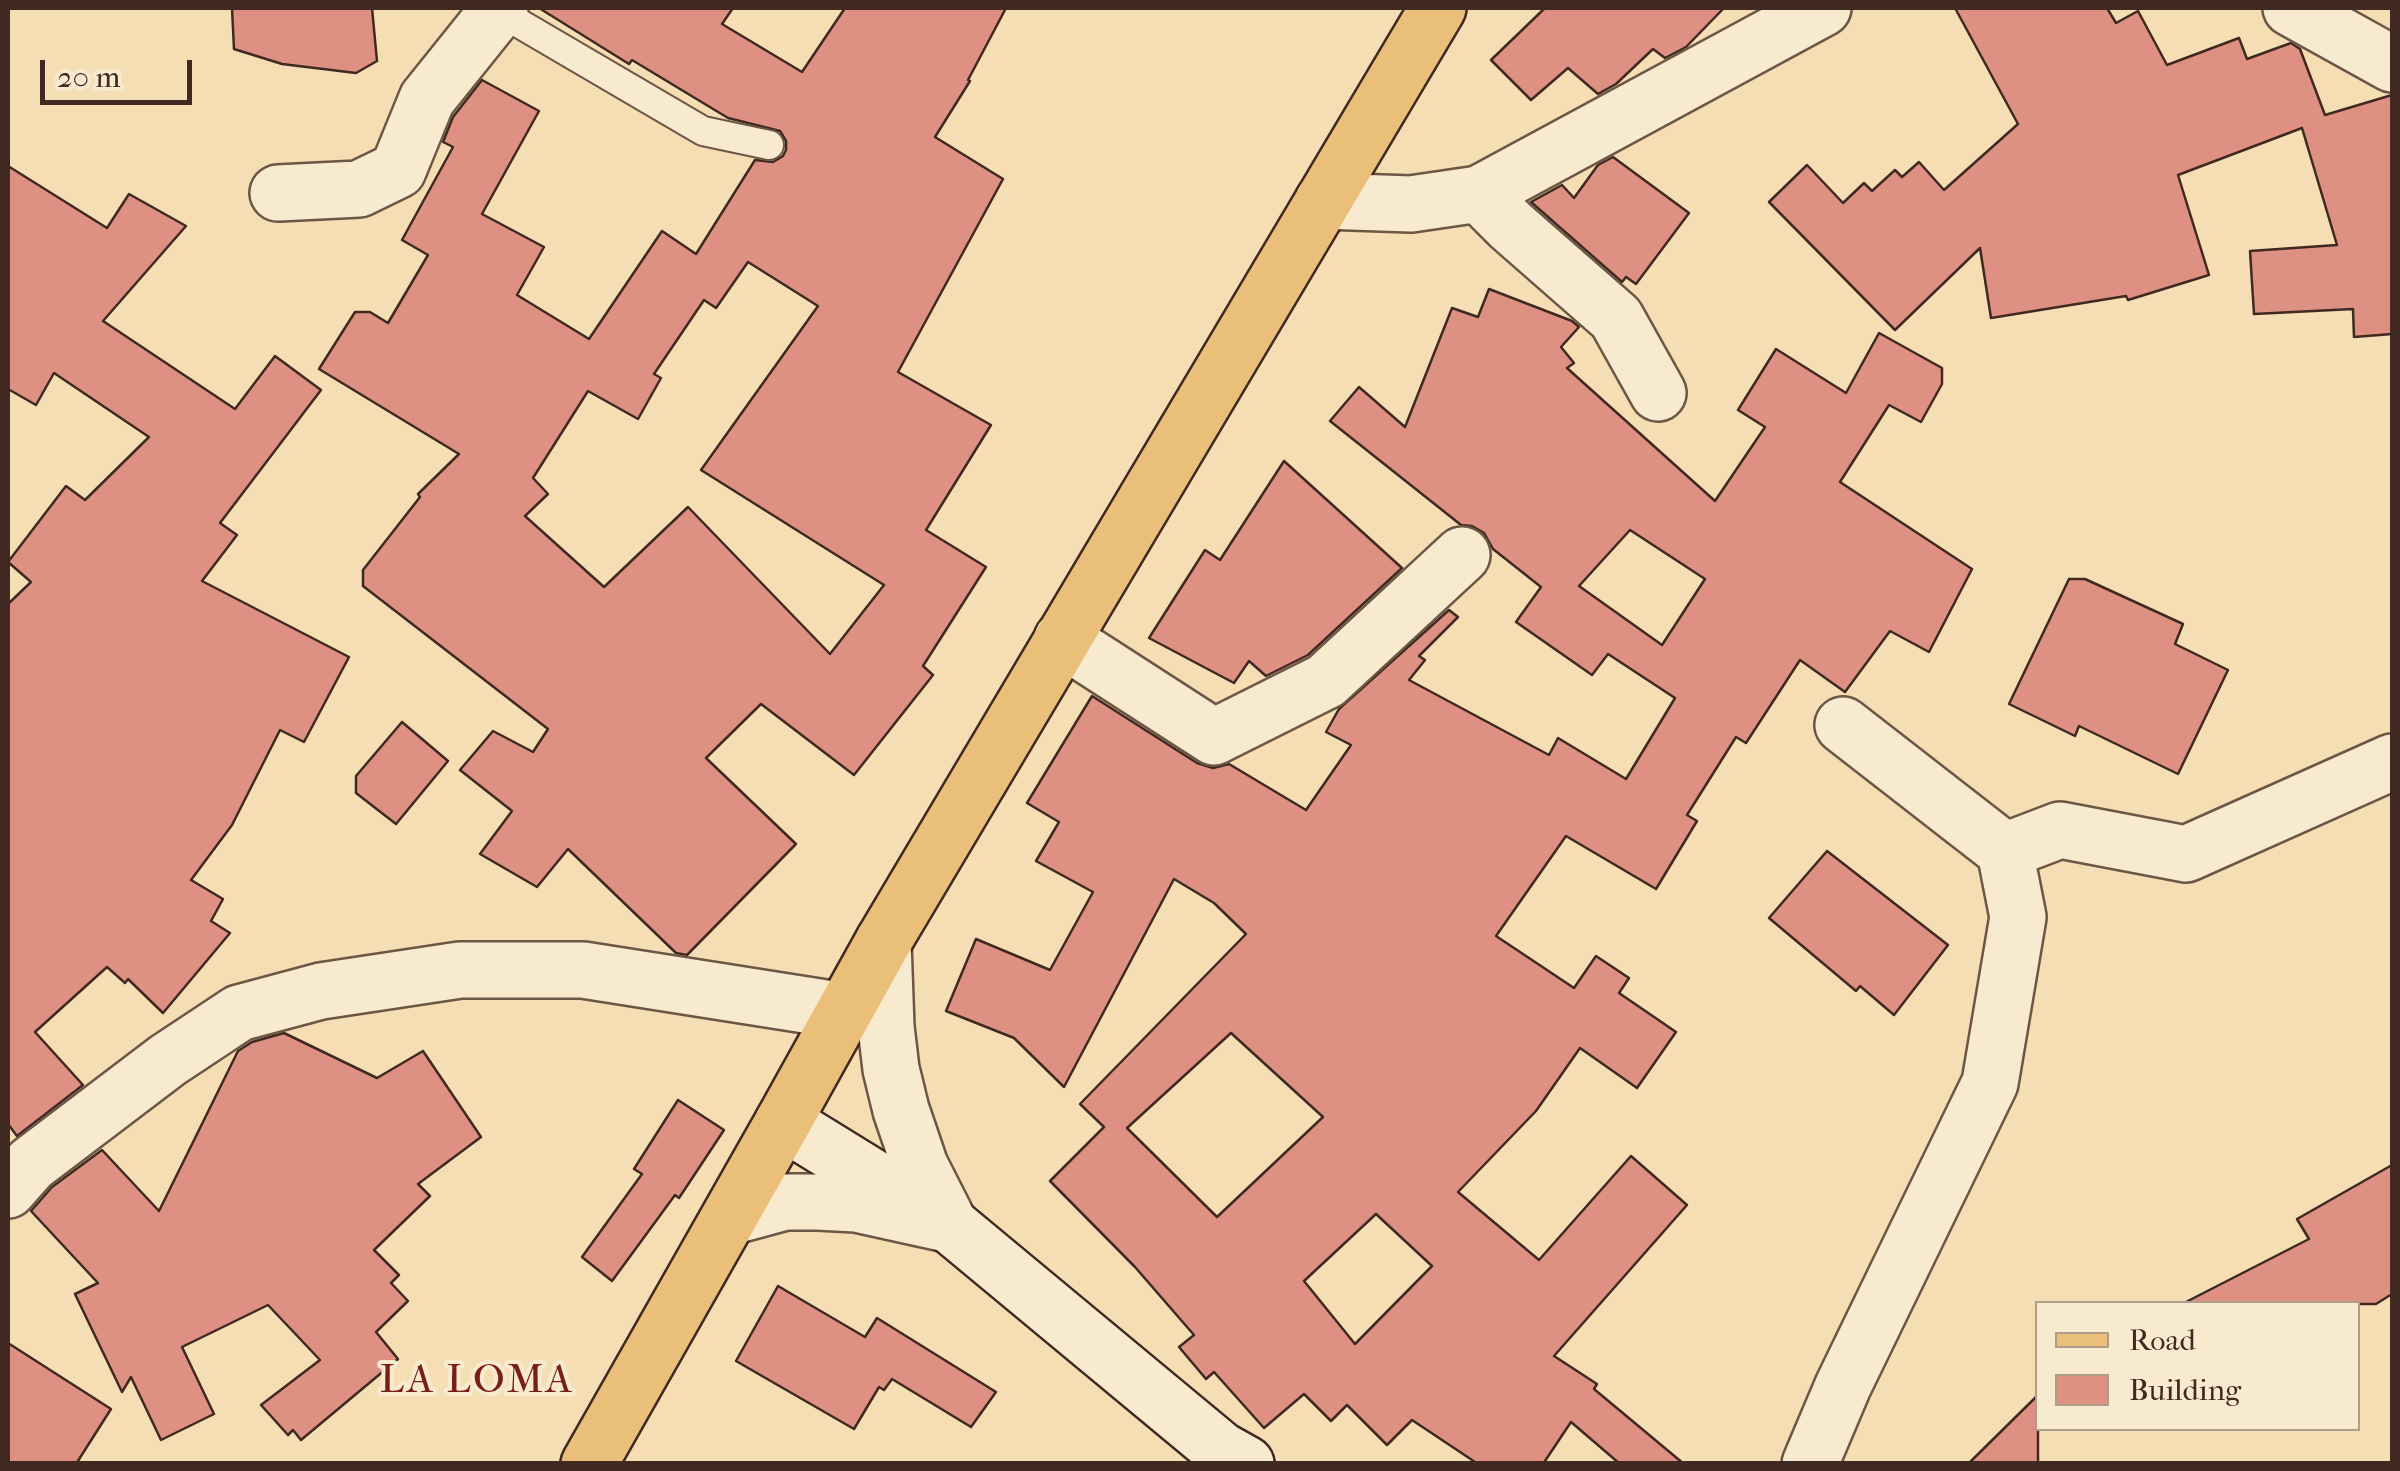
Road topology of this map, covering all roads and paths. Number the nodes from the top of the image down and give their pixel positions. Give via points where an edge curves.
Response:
1 (1438, 8) edge
2 (1823, 8) edge
3 (2291, 8) edge
4 (499, 9) edge
5 (2392, 64) edge
6 (769, 145) dead end
7 (278, 193) dead end
8 (1480, 194) junction
9 (1323, 201) junction
10 (1658, 393) dead end
11 (1462, 555) dead end
12 (1062, 640) junction
13 (1842, 725) dead end
14 (2392, 762) edge
15 (2005, 850) junction
16 (882, 942) junction
17 (844, 1011) junction
18 (784, 1122) junction
19 (8, 1190) edge
20 (730, 1217) junction
21 (950, 1225) junction
22 (589, 1464) edge
23 (1246, 1464) edge
24 (1810, 1464) edge

1 - 9 main road
2 - 8 street
3 - 5 street
4 - 6 lane via 703,131
4 - 7 street via 427,99 398,170 359,189
8 - 9 street via 1411,204
8 - 10 street via 1616,318
9 - 12 main road
11 - 12 street via 1326,681 1214,738
12 - 16 main road
13 - 15 street
14 - 15 street via 2186,854 2060,830
15 - 24 street via 2018,917 1990,1083
16 - 17 main road
16 - 21 street via 891,1069 920,1166
17 - 18 main road
17 - 19 street via 583,970 460,970 321,990 239,1013 31,1164
18 - 20 main road
18 - 21 street
20 - 21 street via 785,1202 818,1202
20 - 22 main road
21 - 23 street via 1220,1450

